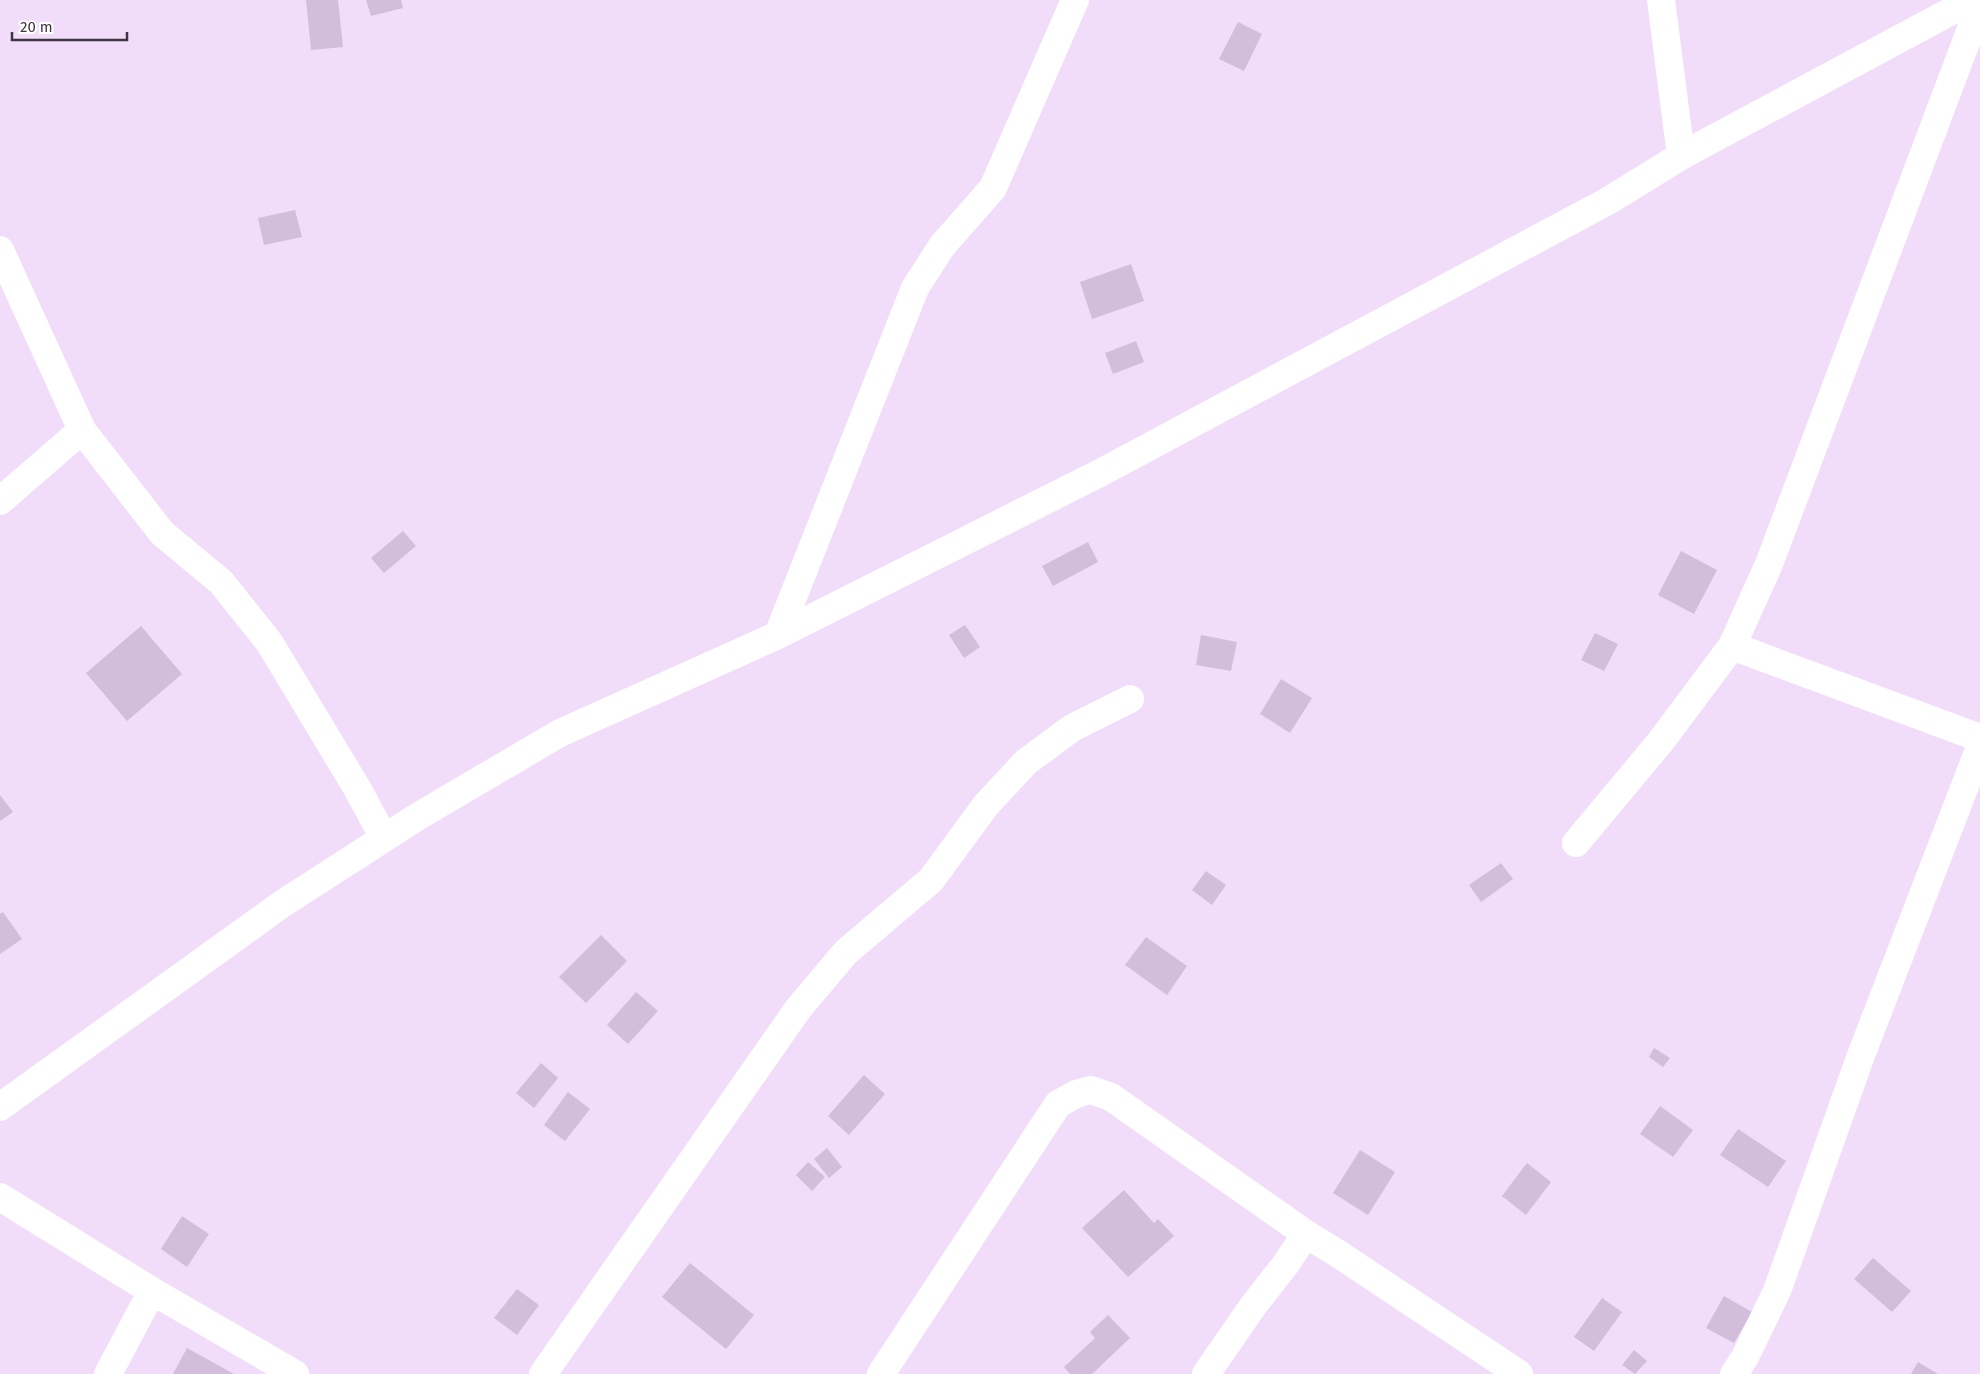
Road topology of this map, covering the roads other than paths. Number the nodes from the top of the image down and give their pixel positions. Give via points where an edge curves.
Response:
1 (1075, 0) edge
2 (1661, 0) edge
3 (1972, 0) edge
4 (1980, 5) edge
5 (1681, 156) junction
6 (0, 250) edge
7 (82, 430) junction
8 (0, 501) edge
9 (778, 635) junction
10 (1732, 646) junction
11 (1130, 699) dead end
12 (1980, 738) edge
13 (1980, 747) edge
14 (384, 838) junction
15 (1576, 843) dead end
16 (0, 1106) edge
17 (0, 1197) edge
18 (1306, 1234) junction
19 (152, 1291) junction
20 (1513, 1372) edge
21 (108, 1374) edge
22 (295, 1374) edge
23 (543, 1374) edge
24 (880, 1374) edge
25 (1206, 1374) edge
26 (1734, 1374) edge

1 - 9 street via 993,188 942,246 916,288
2 - 5 street
3 - 5 street
4 - 10 street via 1769,564
5 - 9 street via 1608,201 1109,468
6 - 7 street
7 - 8 street
7 - 14 street via 162,533 221,582 269,642
9 - 14 street via 560,733
10 - 12 street
10 - 15 street via 1661,741
11 - 23 street via 1072,728 1026,762 986,805 931,880 846,952 798,1009
13 - 26 street via 1860,1058 1777,1291
14 - 16 street via 282,904
17 - 19 street
18 - 20 street
18 - 24 street via 1111,1097 1091,1090 1076,1094 1058,1104
18 - 25 street
19 - 21 street
19 - 22 street

